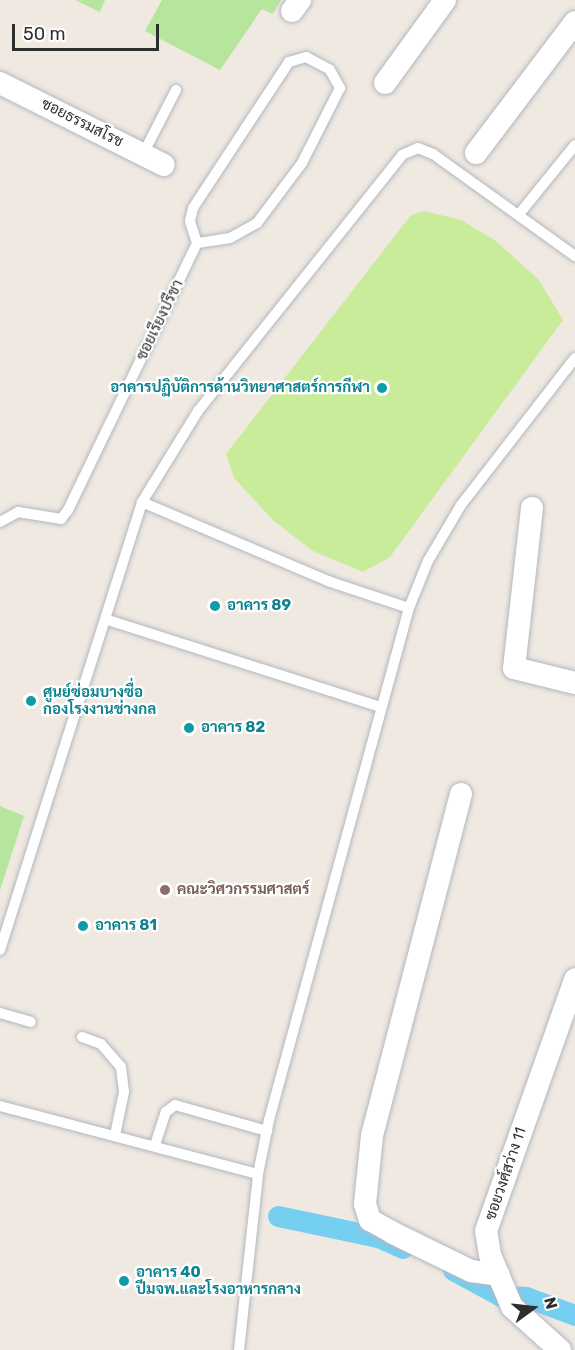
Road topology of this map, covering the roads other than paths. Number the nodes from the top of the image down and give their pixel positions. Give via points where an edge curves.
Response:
1 (445, 0) edge
2 (575, 22) edge
3 (0, 83) edge
4 (384, 83) dead end
5 (176, 90) dead end
6 (575, 145) edge
7 (476, 153) dead end
8 (143, 154) junction
9 (164, 165) dead end
10 (520, 213) junction
11 (197, 243) junction
12 (575, 256) edge
13 (575, 358) edge
14 (142, 502) junction
15 (532, 508) dead end
16 (0, 522) edge
17 (409, 608) junction
18 (108, 620) junction
19 (575, 683) edge
20 (380, 707) junction
21 (461, 794) dead end
22 (0, 950) edge
23 (575, 979) edge
24 (0, 1013) edge
25 (31, 1022) dead end
26 (82, 1037) dead end
27 (0, 1106) edge
28 (267, 1131) junction
29 (115, 1135) junction
30 (155, 1146) junction
31 (258, 1174) junction
32 (506, 1291) junction
33 (238, 1350) edge
34 (560, 1350) edge

1 - 4 street
2 - 7 street
3 - 8 street, ซอยธรรมสโรช
5 - 8 lane
6 - 10 lane
8 - 9 street, ซอยธรรมสโรช
10 - 12 lane
10 - 14 lane via 433,154 408,150 198,411
11 - 11 lane via 190,221 193,208 289,62 306,57 330,70 340,88 333,108 302,163 257,223 230,238
11 - 16 lane, ซอยเรียงปรีชา via 68,510 61,519 18,512
13 - 17 lane via 461,505 428,561
14 - 17 lane via 328,581
14 - 18 lane
15 - 19 street via 514,668
17 - 20 lane
18 - 20 lane
18 - 22 lane
20 - 28 lane
21 - 32 street via 372,1136 364,1204 370,1220
23 - 32 street, ซอยวงศ์สว่าง 11 via 486,1231
24 - 25 lane
26 - 29 lane via 101,1044 121,1066 124,1092
27 - 29 lane
28 - 30 lane via 175,1105 166,1112
28 - 31 lane
29 - 30 lane
30 - 31 lane
31 - 33 lane
32 - 34 street

